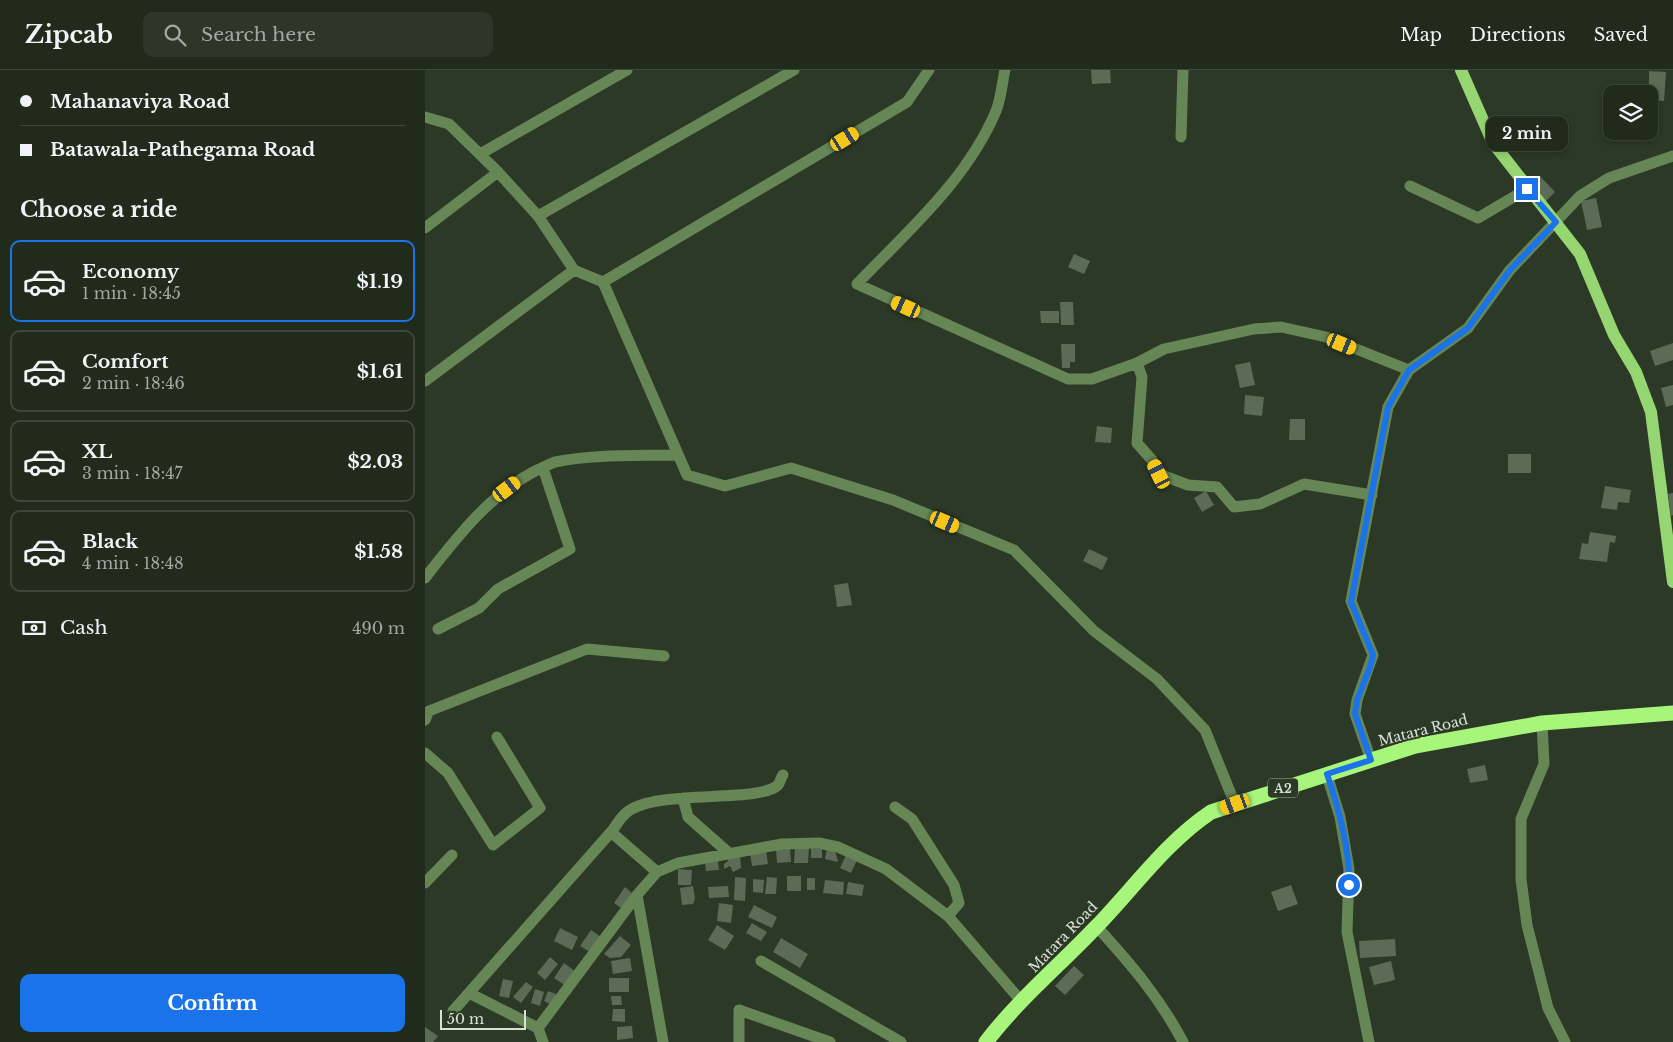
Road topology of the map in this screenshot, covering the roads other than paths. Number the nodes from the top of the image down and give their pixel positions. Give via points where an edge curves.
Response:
1 (627, 70) edge
2 (794, 70) edge
3 (929, 70) edge
4 (1005, 70) edge
5 (1183, 70) edge
6 (1461, 70) edge
7 (425, 117) edge
8 (1181, 137) dead end
9 (480, 154) junction
10 (1673, 156) edge
11 (498, 172) junction
12 (1410, 186) dead end
13 (1527, 189) junction
14 (538, 216) junction
15 (1556, 222) junction
16 (425, 228) edge
17 (574, 270) junction
18 (603, 282) junction
19 (1137, 363) junction
20 (1409, 370) junction
21 (425, 381) edge
22 (677, 455) junction
23 (543, 468) junction
24 (1372, 496) junction
25 (425, 578) edge
26 (1673, 582) edge
27 (438, 629) dead end
28 (664, 656) dead end
29 (1673, 713) edge
30 (425, 720) edge
31 (1542, 723) junction
32 (497, 737) dead end
33 (425, 753) edge
34 (1371, 760) junction
35 (783, 774) dead end
36 (1327, 774) junction
37 (683, 798) junction
38 (1235, 804) junction
39 (895, 807) dead end
40 (611, 832) junction
41 (729, 854) junction
42 (452, 855) dead end
43 (657, 872) junction
44 (425, 883) edge
45 (637, 894) junction
46 (949, 916) junction
47 (1097, 926) junction
48 (761, 961) dead end
49 (469, 993) junction
50 (1022, 1002) junction
51 (453, 1011) dead end
52 (538, 1028) junction
53 (543, 1042) edge
54 (663, 1042) edge
55 (739, 1042) edge
56 (830, 1042) edge
57 (901, 1042) edge
58 (986, 1042) edge
59 (1183, 1042) edge
60 (1369, 1042) edge
61 (1565, 1042) edge

1 - 9 street
2 - 14 street
3 - 18 street via 907,102
4 - 19 street via 996,110 972,156 942,196 857,284 1068,379 1092,379
5 - 8 street
6 - 13 main road via 1493,143
7 - 9 street via 449,124
9 - 11 street
10 - 15 street via 1609,178 1580,196
11 - 14 street
11 - 16 street
12 - 13 street via 1478,218
13 - 15 main road
14 - 17 street
15 - 20 street via 1510,270 1468,328
15 - 26 main road via 1580,254 1614,335 1636,372 1651,412
17 - 18 street
17 - 21 street
18 - 22 street
19 - 20 street via 1164,349 1254,329 1281,327 1326,337
19 - 24 street via 1142,377 1137,443 1159,474 1188,485 1217,487 1234,507 1260,504 1304,484
20 - 24 street via 1388,407
22 - 23 street via 553,462
22 - 38 street via 687,475 725,486 791,468 893,500 1014,550 1093,631 1157,679 1205,730
23 - 25 street via 522,478 493,500 457,537
23 - 27 street via 570,549 498,589 479,608
24 - 34 street via 1351,602 1373,655 1355,714
28 - 30 street via 587,649 429,710
29 - 31 highway, Matara Road / A2
31 - 34 highway, Matara Road / A2 via 1415,746
31 - 61 street via 1544,764 1521,819 1521,879 1527,925 1548,1008
32 - 33 street via 540,808 493,846 448,773
34 - 36 highway, Matara Road / A2
35 - 37 street via 777,785 764,792
36 - 38 highway, Matara Road / A2
36 - 60 street via 1340,818 1349,869 1347,932
37 - 40 street via 627,812
37 - 41 street via 688,817
38 - 47 highway, Matara Road / A2 via 1211,812 1191,826
39 - 46 street via 912,819 954,885 959,903
40 - 43 street
40 - 49 street
41 - 43 street via 678,864
41 - 46 street via 782,844 819,843 838,847 886,869
42 - 44 street
43 - 45 street
45 - 52 street
45 - 54 street
46 - 50 street
47 - 50 highway, Matara Road / A2
47 - 59 street via 1162,1003
48 - 57 street
49 - 51 street
49 - 52 street
50 - 58 highway, Matara Road / A2
52 - 53 street
55 - 56 street via 739,1010

